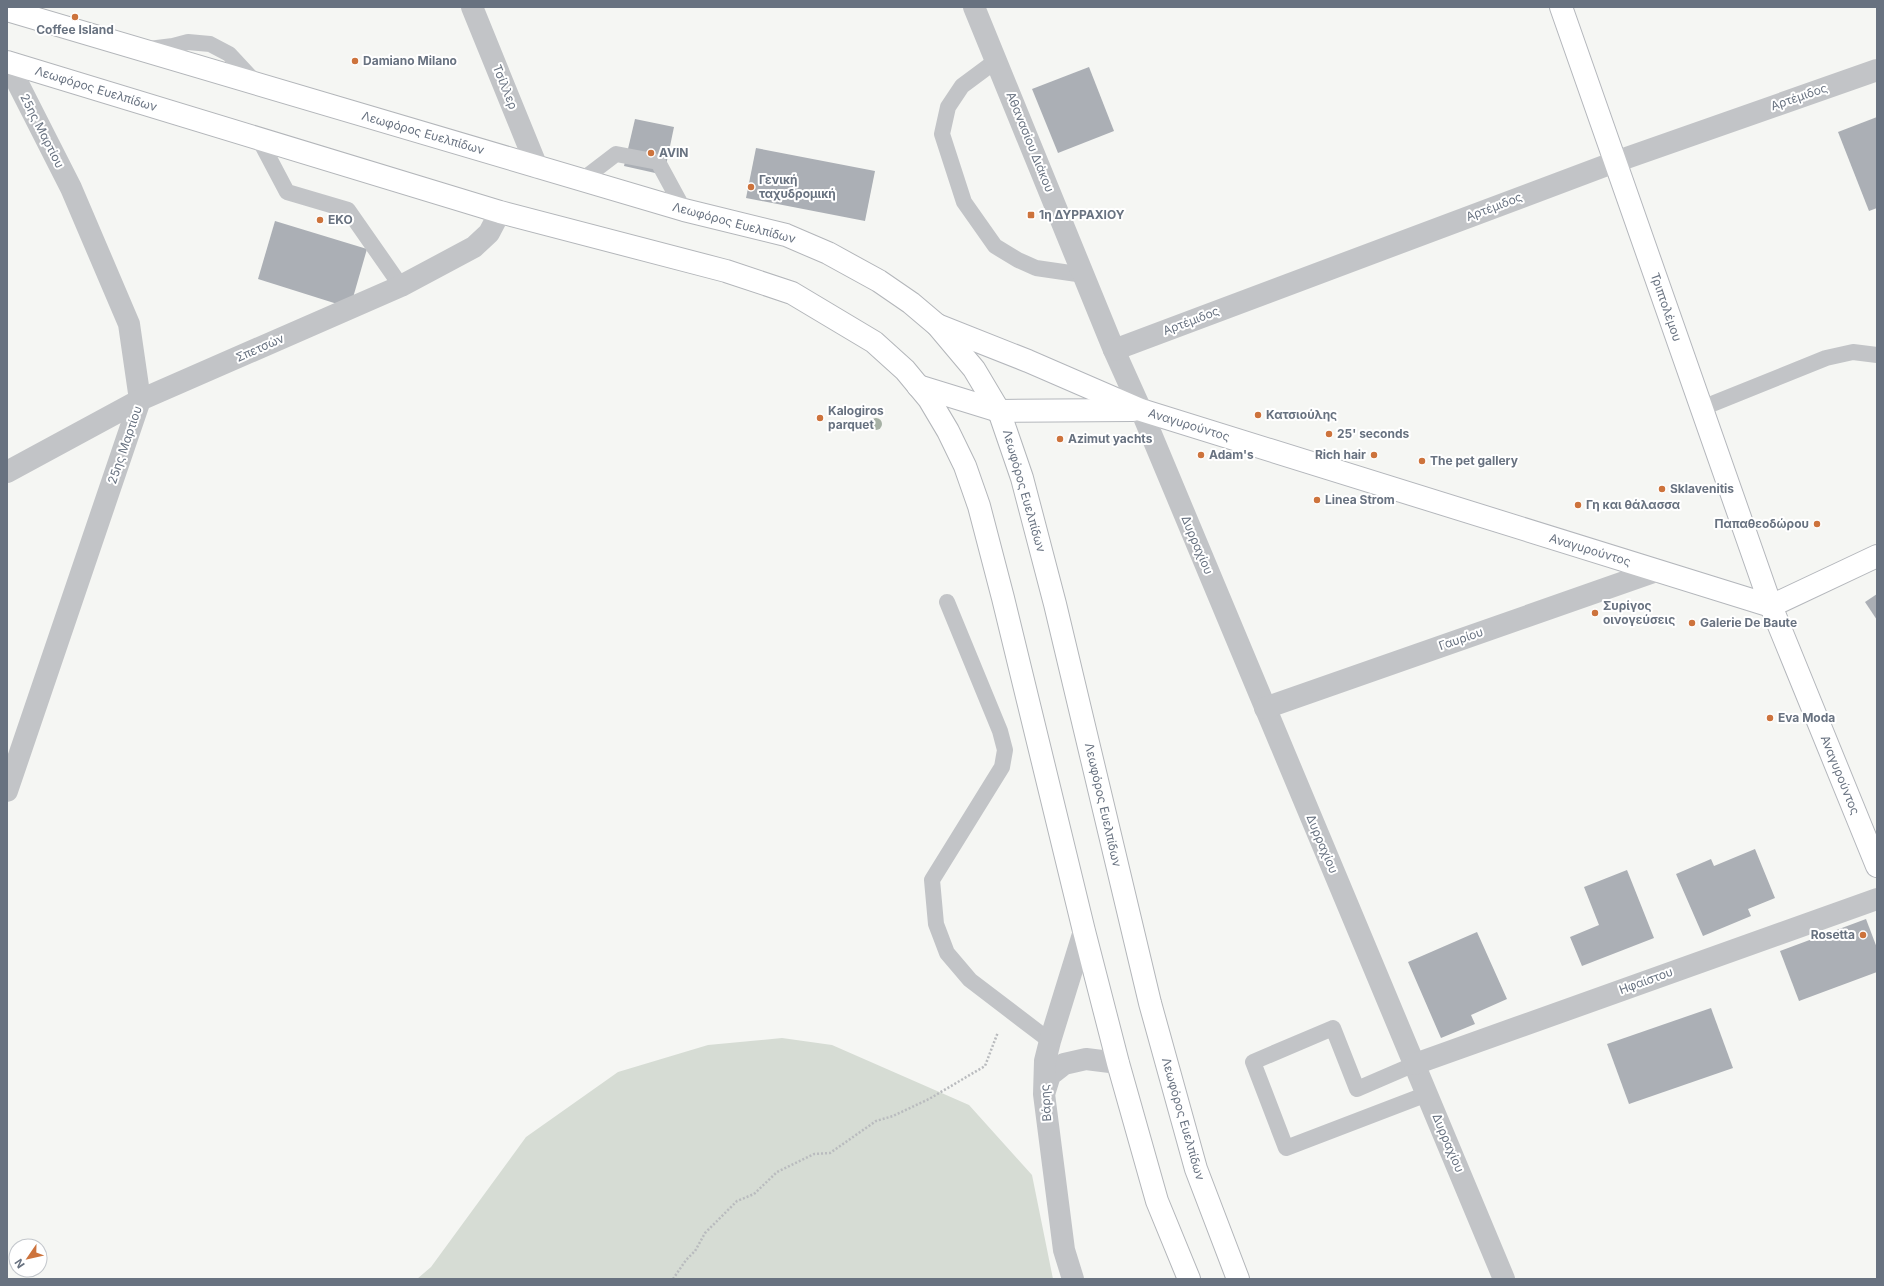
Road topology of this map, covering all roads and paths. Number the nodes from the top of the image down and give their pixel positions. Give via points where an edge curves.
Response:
1 (472, 7) edge
2 (974, 7) edge
3 (1561, 7) edge
4 (7, 10) edge
5 (996, 60) junction
6 (7, 62) edge
7 (1877, 70) edge
8 (259, 139) junction
9 (1615, 162) junction
10 (537, 166) junction
11 (582, 180) junction
12 (684, 210) junction
13 (500, 212) junction
14 (1084, 275) junction
15 (401, 286) junction
16 (937, 325) junction
17 (1114, 350) junction
18 (1877, 355) edge
19 (918, 386) junction
20 (140, 400) junction
21 (1702, 408) junction
22 (1141, 410) junction
23 (1000, 411) junction
24 (7, 472) edge
25 (1877, 556) edge
26 (1656, 571) junction
27 (947, 602) dead end
28 (1771, 606) junction
29 (1265, 708) junction
30 (7, 791) edge
31 (1877, 866) edge
32 (1877, 899) edge
33 (1084, 930) junction
34 (1007, 1008) junction
35 (1050, 1041) junction
36 (1118, 1063) junction
37 (1414, 1064) junction
38 (1044, 1094) junction
39 (1427, 1094) junction
40 (673, 1279) edge
41 (1073, 1279) edge
42 (1189, 1279) edge
43 (1238, 1279) edge
44 (1504, 1279) edge

1 - 10 street, Τσίλλερ
2 - 5 street, Αθανασίου Διάκου
3 - 9 main road, Τριπτολέμου
4 - 10 main road, Λεωφόρος Ευελπίδων
5 - 14 street, Αθανασίου Διάκου
5 - 14 lane via 962,86 948,107 942,134 964,202 995,246 1018,260 1036,268
6 - 8 main road, Λεωφόρος Ευελπίδων
6 - 20 street, 25ης Μαρτίου via 71,188 129,324
7 - 9 street, Αρτέμιδος
8 - 13 main road, Λεωφόρος Ευελπίδων
8 - 15 lane via 287,192 348,210
9 - 17 street, Αρτέμιδος
9 - 21 main road, Τριπτολέμου
10 - 11 main road, Λεωφόρος Ευελπίδων
11 - 12 main road, Λεωφόρος Ευελπίδων
11 - 12 lane via 616,154 658,162
12 - 16 main road, Λεωφόρος Ευελπίδων via 786,235 828,253 879,281
13 - 15 street, Σπετσών via 489,233 474,247
13 - 19 main road, Λεωφόρος Ευελπίδων via 726,271 792,294 874,342 905,370
14 - 17 street, Αθανασίου Διάκου
15 - 20 street, Σπετσών
16 - 22 main road, Αναγυρούντος
16 - 23 main road, Λεωφόρος Ευελπίδων via 974,369
17 - 22 street, Αθανασίου Διάκου
18 - 21 lane via 1853,352 1826,358
19 - 23 main road, Αναγυρούντος
19 - 33 main road, Λεωφόρος Ευελπίδων via 948,431 965,466 979,506
20 - 24 street, Σπετσών
20 - 30 street, 25ης Μαρτίου
21 - 28 main road, Τριπτολέμου
22 - 23 main road, Αναγυρούντος
22 - 26 main road, Αναγυρούντος
22 - 29 street, Δυρραχίου
23 - 43 main road, Λεωφόρος Ευελπίδων via 1020,471 1055,604 1150,1003 1196,1169
25 - 28 main road
26 - 28 main road, Αναγυρούντος
26 - 29 street, Γαυρίου
27 - 34 lane via 1000,731 1005,750 1002,767 932,880 936,924 947,953 970,980
28 - 31 main road, Αναγυρούντος
29 - 37 street, Δυρραχίου
32 - 37 street, Ηφαίστου
33 - 35 street, Βάρης
33 - 36 main road, Λεωφόρος Ευελπίδων
34 - 35 lane
34 - 40 path via 985,1066 929,1099 876,1121 830,1153 814,1154 777,1172 754,1194 737,1201 705,1232 695,1251
35 - 38 street, Βάρης via 1045,1061
36 - 38 street via 1086,1059 1064,1064 1050,1075
36 - 42 main road, Λεωφόρος Ευελπίδων via 1158,1201
37 - 39 street, Δυρραχίου
37 - 39 lane via 1357,1089 1333,1028 1253,1062 1286,1148
38 - 41 street, Βάρης via 1064,1250
39 - 44 street, Δυρραχίου

